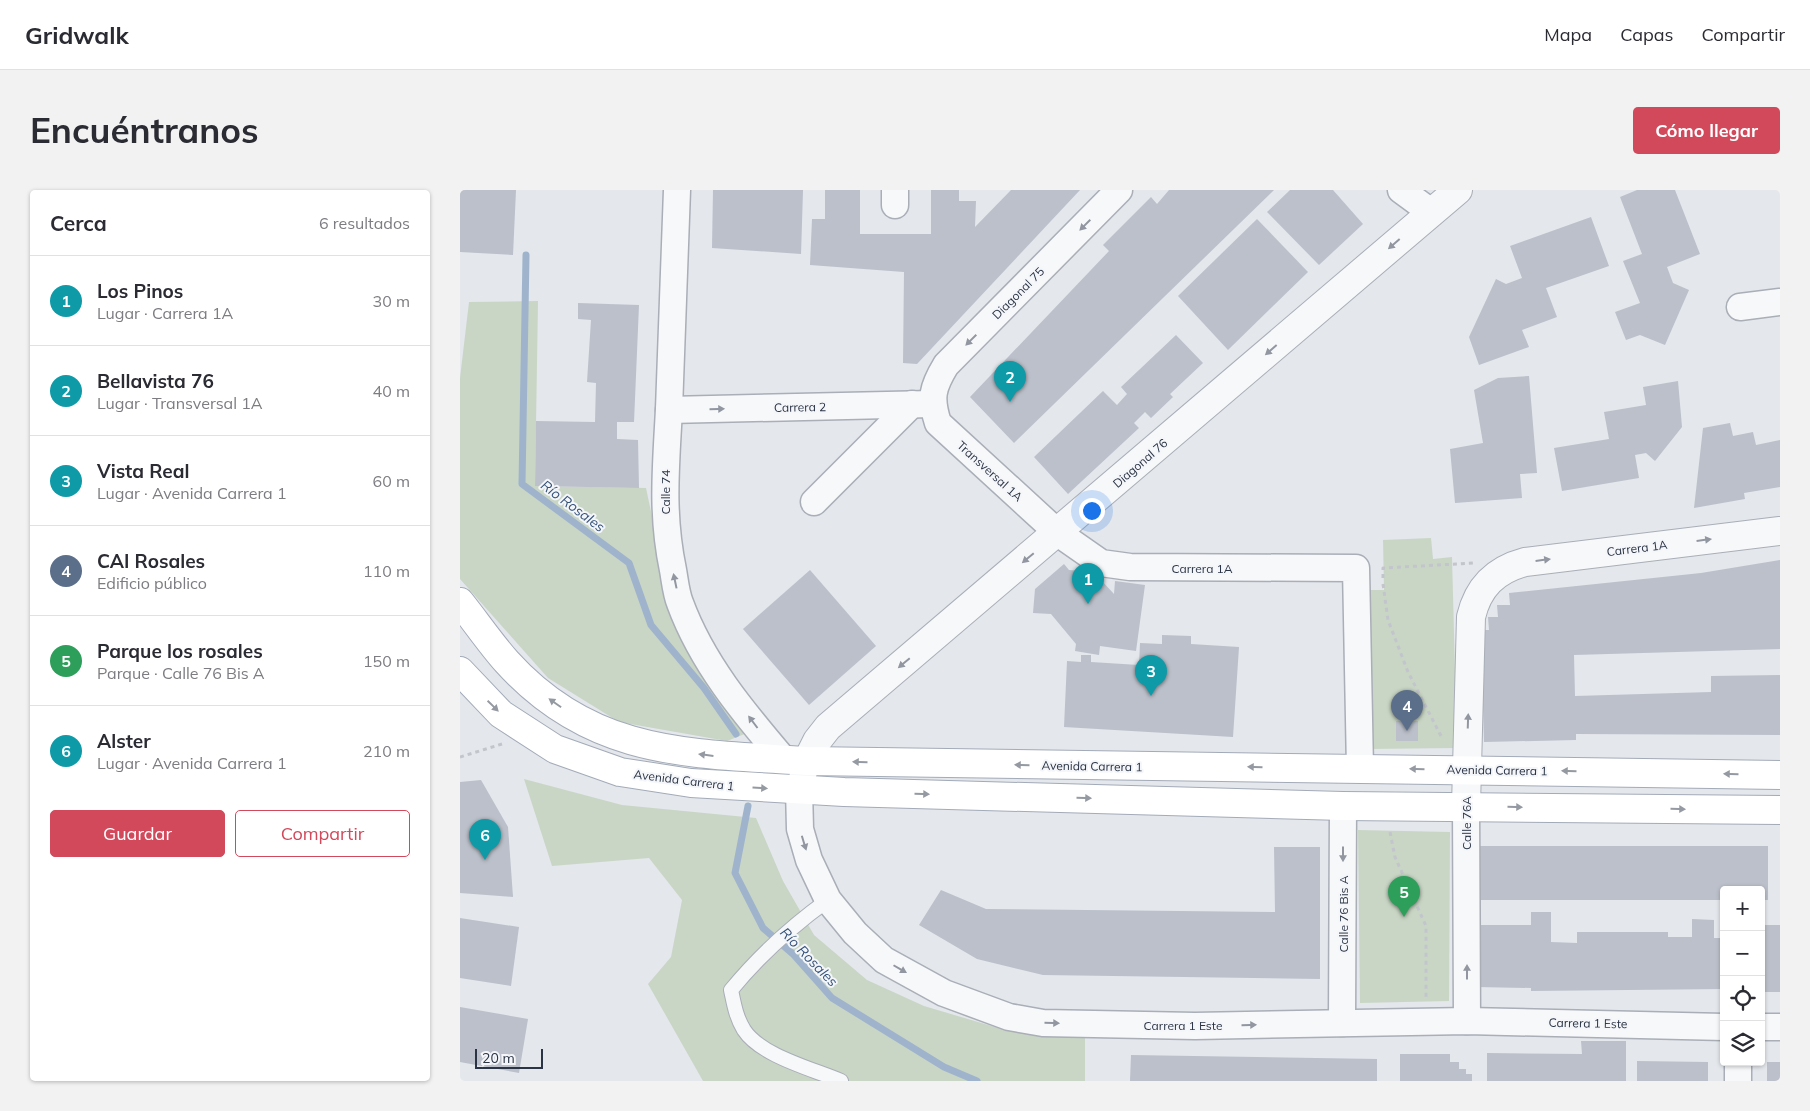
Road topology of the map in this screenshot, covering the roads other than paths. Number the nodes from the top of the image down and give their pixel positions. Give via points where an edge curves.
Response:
1 (677, 190) edge
2 (1119, 190) edge
3 (1401, 190) edge
4 (1458, 190) edge
5 (1431, 212) junction
6 (1780, 302) edge
7 (1740, 307) dead end
8 (922, 404) junction
9 (669, 410) junction
10 (814, 502) dead end
11 (1780, 531) edge
12 (1058, 533) junction
13 (1497, 573) joint
14 (460, 602) edge
15 (460, 671) edge
16 (796, 760) junction
17 (1360, 769) junction
18 (1466, 770) junction
19 (1780, 775) edge
20 (799, 790) junction
21 (1343, 806) junction
22 (1466, 806) junction
23 (1780, 810) edge
24 (828, 900) junction
25 (1467, 1021) junction
26 (1342, 1023) junction
27 (1720, 1027) edge
28 (1765, 1027) edge
29 (1780, 1027) edge
30 (1738, 1066) edge
31 (842, 1081) edge
32 (1738, 1081) edge

1 - 9 street, Calle 74
2 -> 8 street, Diagonal 75 via 946,365
3 - 5 street
4 - 5 street, Diagonal 76
5 -> 12 street, Diagonal 76
6 - 7 street
9 -> 8 street, Carrera 2
8 - 10 street
8 - 12 street, Transversal 1A via 938,423
16 -> 9 street, Calle 74 via 710,666 679,602 665,518 664,474
13 -> 11 street, Carrera 1A via 1525,562
12 -> 16 street, Diagonal 76 via 828,728
12 - 17 street, Carrera 1A via 1101,562 1130,567 1356,568
18 -> 13 street, Calle 76A via 1471,617 1479,592
16 -> 14 main road, Avenida Carrera 1 via 668,750 636,743 579,719 538,691 507,662
15 -> 20 main road, Avenida Carrera 1 via 501,714 555,749 587,762 654,779
17 -> 16 main road, Avenida Carrera 1
16 - 20 street, Carrera 1 Este
18 -> 17 main road, Avenida Carrera 1
19 -> 18 main road, Avenida Carrera 1
18 - 22 street, Calle 76A
20 -> 21 main road, Avenida Carrera 1
20 -> 24 street, Carrera 1 Este via 800,829 809,860
21 - 22 main road, Avenida Carrera 1
21 -> 26 street, Calle 76 Bis A
22 -> 23 main road, Avenida Carrera 1
25 -> 22 street, Calle 76A
24 -> 26 street, Carrera 1 Este via 855,933 884,960 944,993 1009,1018 1043,1023 1195,1026
24 - 31 lane via 803,918 749,968 731,990 735,1011 744,1031 768,1051
25 - 26 street, Carrera 1 Este
25 - 27 street, Carrera 1 Este
28 - 29 street
30 - 32 street

